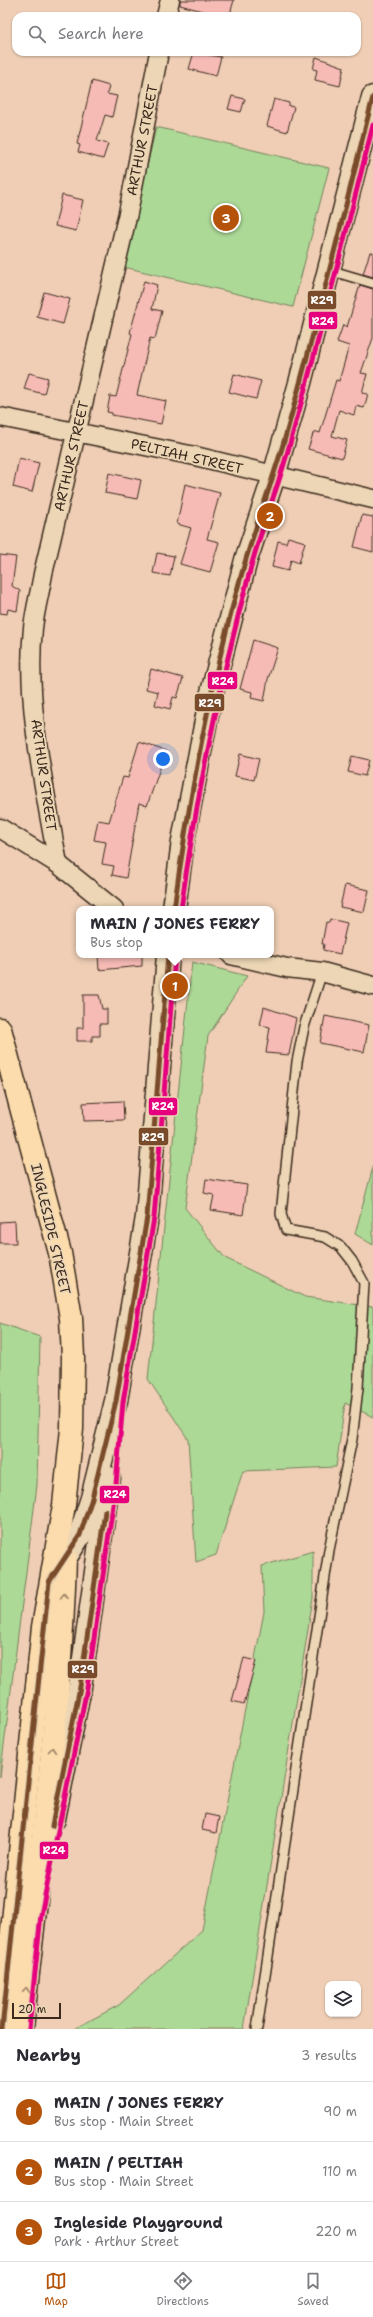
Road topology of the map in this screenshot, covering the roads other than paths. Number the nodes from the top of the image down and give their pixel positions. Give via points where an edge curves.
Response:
1 (170, 0) edge
2 (167, 12) edge
3 (158, 56) edge
4 (373, 97) edge
5 (329, 270) junction
6 (373, 282) edge
7 (0, 417) edge
8 (77, 432) junction
9 (274, 476) junction
10 (373, 499) edge
11 (0, 828) edge
12 (58, 864) junction
13 (110, 906) edge
14 (174, 906) edge
15 (168, 958) edge
16 (244, 958) edge
17 (322, 972) junction
18 (373, 986) edge
19 (0, 1029) edge
20 (116, 1401) junction
21 (64, 1505) junction
22 (65, 1561) junction
23 (49, 1582) junction
24 (53, 1629) junction
25 (34, 1914) junction
26 (2, 2029) edge
27 (22, 2029) edge
28 (257, 2029) edge

1 - 2 street
3 - 8 street, ARTHUR STREET via 128,213
4 - 5 main road
5 - 6 lane
5 - 9 main road
7 - 8 street, PELTIAH STREET
8 - 9 street, PELTIAH STREET via 195,456
8 - 12 street, ARTHUR STREET via 43,574 33,628 32,670 36,730
9 - 10 street, PELTIAH STREET
9 - 14 main road via 246,560 210,700 183,841
11 - 12 street
12 - 13 street
15 - 20 main road via 147,1217
16 - 17 street via 287,968
17 - 18 street
17 - 28 lane via 304,1027 297,1062 281,1214 286,1230 325,1237 341,1247 364,1283 358,1388 352,1439 329,1550
19 - 21 main road, INGLESIDE STREET via 60,1253 71,1318 72,1428
20 - 22 main road via 92,1498 80,1535
20 - 25 main road via 109,1483 80,1687
21 - 22 main road, INGLESIDE STREET
21 - 23 main road, INGLESIDE STREET
22 - 23 main road
24 -> 22 main road, INGLESIDE STREET
23 - 24 main road, INGLESIDE STREET
25 -> 24 main road
24 - 26 main road
27 -> 25 main road

